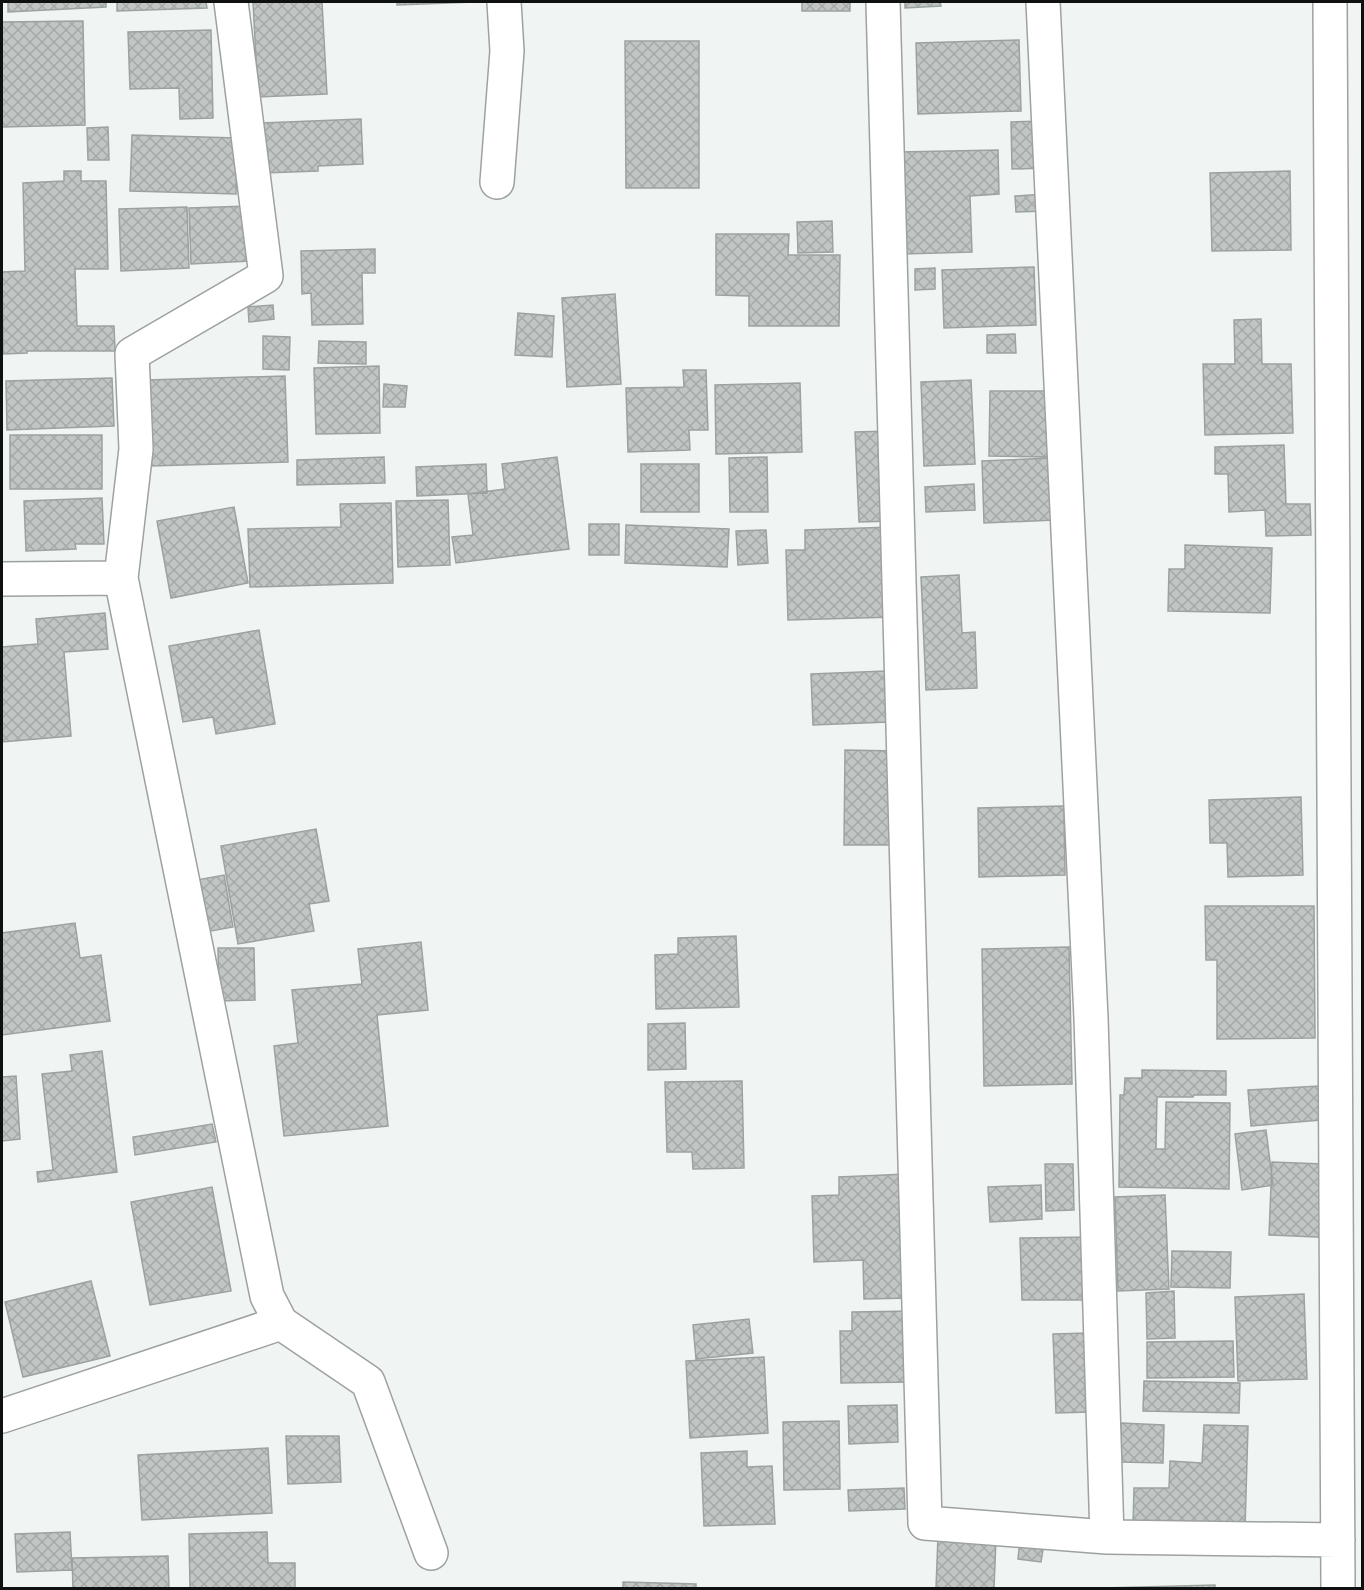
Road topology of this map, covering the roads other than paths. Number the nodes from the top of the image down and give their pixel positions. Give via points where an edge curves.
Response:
1 (231, 2) edge
2 (504, 2) edge
3 (883, 2) edge
4 (1043, 2) edge
5 (1330, 2) edge
6 (497, 182) dead end
7 (122, 578) junction
8 (2, 579) edge
9 (281, 1323) junction
10 (2, 1416) edge
11 (1107, 1537) junction
12 (1338, 1540) junction
13 (431, 1553) dead end
14 (1338, 1588) edge

1 - 7 street via 266,276 132,354 136,448
2 - 6 street via 507,51
3 - 11 street via 925,1523
4 - 11 street via 1091,1018
5 - 12 street
7 - 8 street
7 - 9 street via 267,1296
9 - 10 street
9 - 13 street via 368,1383
11 - 12 street
12 - 14 street

